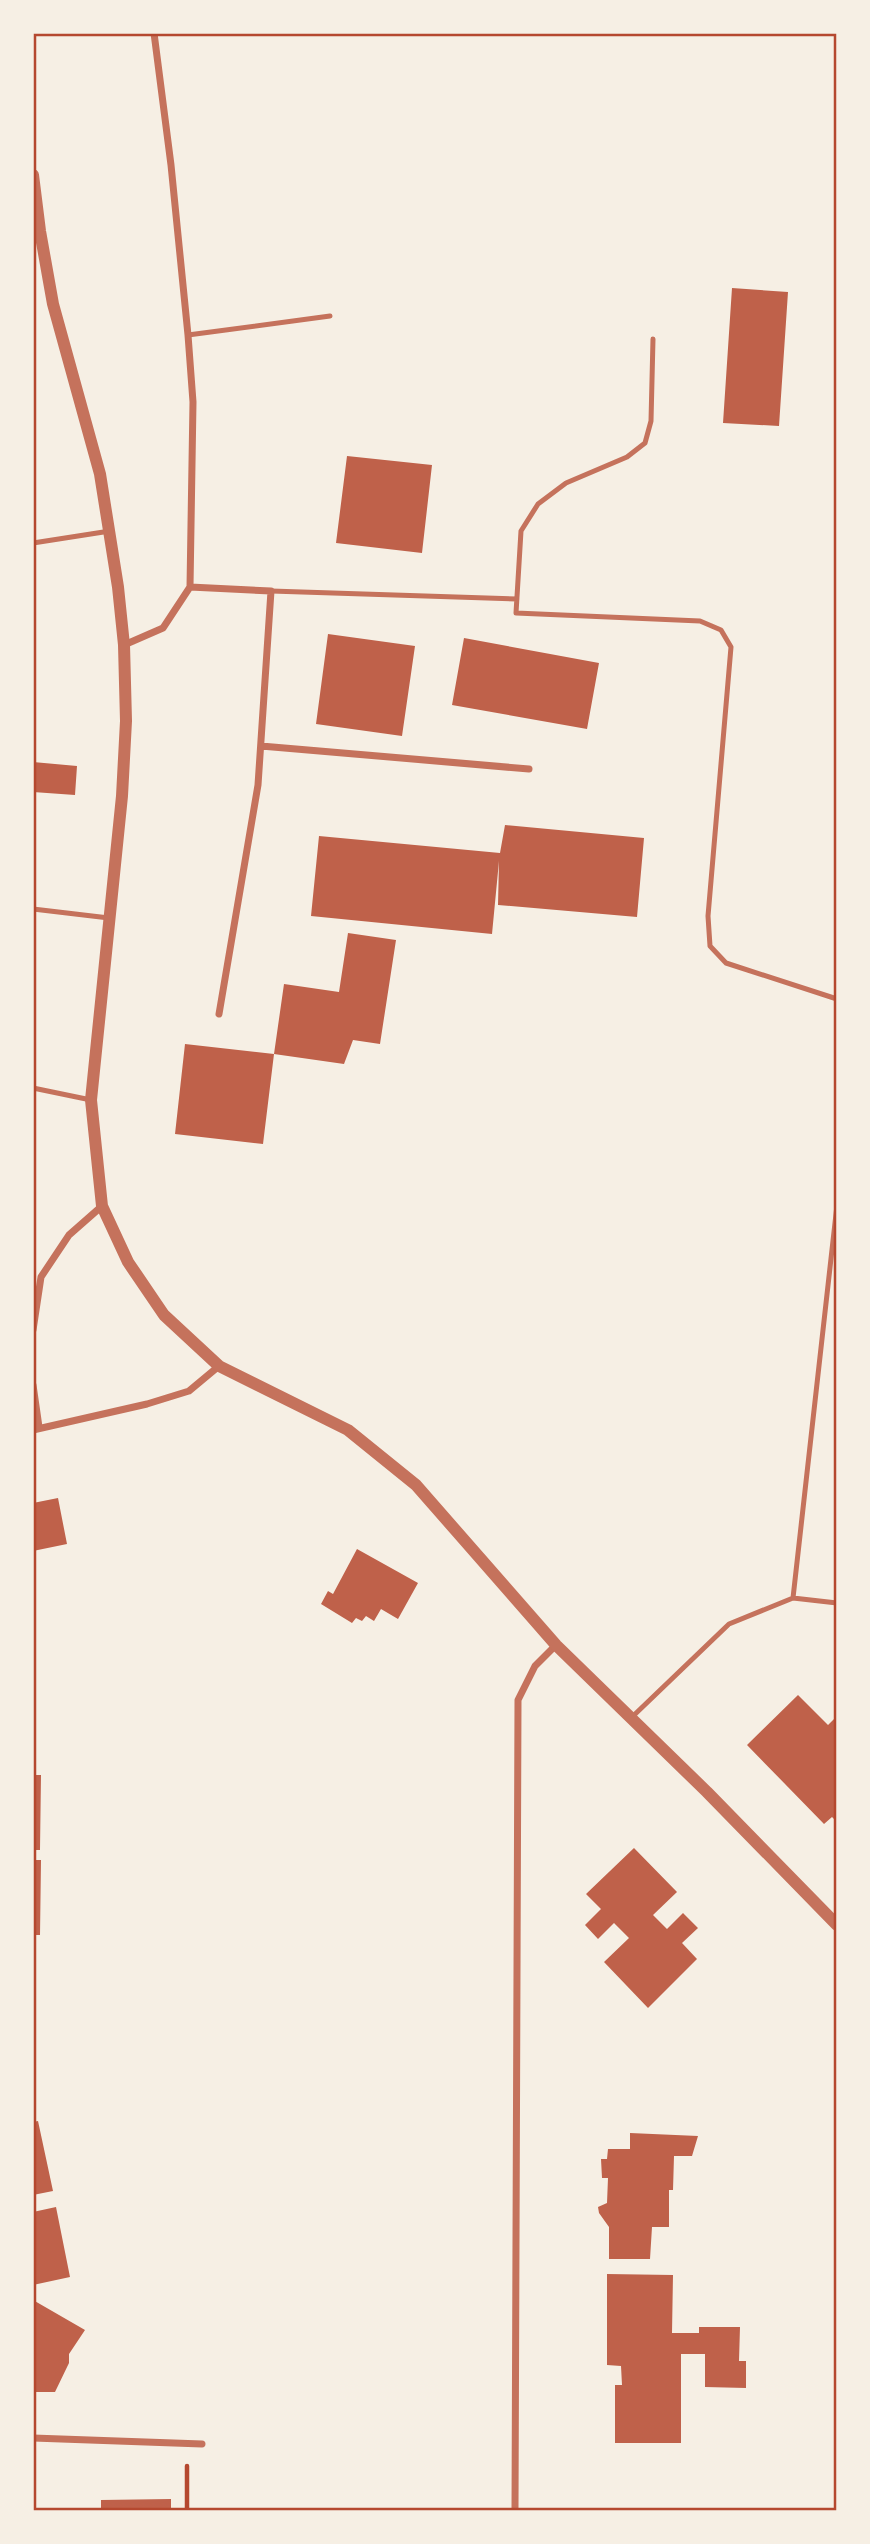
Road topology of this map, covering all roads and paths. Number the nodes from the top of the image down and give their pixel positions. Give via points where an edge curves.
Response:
1 (154, 33) edge
2 (33, 175) edge
3 (330, 316) dead end
4 (188, 335) junction
5 (653, 339) dead end
6 (110, 531) junction
7 (33, 543) edge
8 (190, 587) junction
9 (271, 591) junction
10 (517, 598) junction
11 (124, 645) junction
12 (261, 746) junction
13 (528, 769) dead end
14 (33, 909) edge
15 (109, 918) junction
16 (837, 999) edge
17 (219, 1014) dead end
18 (33, 1088) edge
19 (91, 1100) junction
20 (837, 1205) edge
21 (102, 1206) junction
22 (37, 1275) edge
23 (33, 1330) edge
24 (219, 1366) junction
25 (33, 1385) edge
26 (36, 1429) edge
27 (793, 1598) junction
28 (837, 1603) edge
29 (556, 1645) junction
30 (630, 1718) junction
31 (837, 1925) edge
32 (33, 2438) edge
33 (187, 2444) junction
34 (202, 2444) dead end
35 (187, 2511) edge
36 (515, 2511) edge

1 - 4 street
2 - 6 street via 53,304 100,474
3 - 4 lane
4 - 8 street via 193,402
5 - 10 lane via 651,421 645,443 626,457 566,483 538,504 521,531
6 - 7 lane
6 - 11 street
8 - 9 street
8 - 11 street via 163,628
9 - 10 lane
9 - 12 street
10 - 16 lane via 516,613 700,621 721,630 731,647 709,946 726,963
11 - 15 street via 124,759
12 - 13 street
12 - 17 street
14 - 15 lane
15 - 19 street
18 - 19 lane
19 - 21 street
20 - 27 lane
21 - 22 street via 69,1235
21 - 24 street via 128,1262 164,1315
22 - 23 street
24 - 26 street via 189,1391
24 - 29 street via 348,1430 416,1485
25 - 26 street
27 - 28 lane
27 - 30 lane via 729,1624
29 - 30 street
29 - 36 street via 535,1665 518,1700
30 - 31 street
32 - 33 street
33 - 34 street
33 - 35 path

